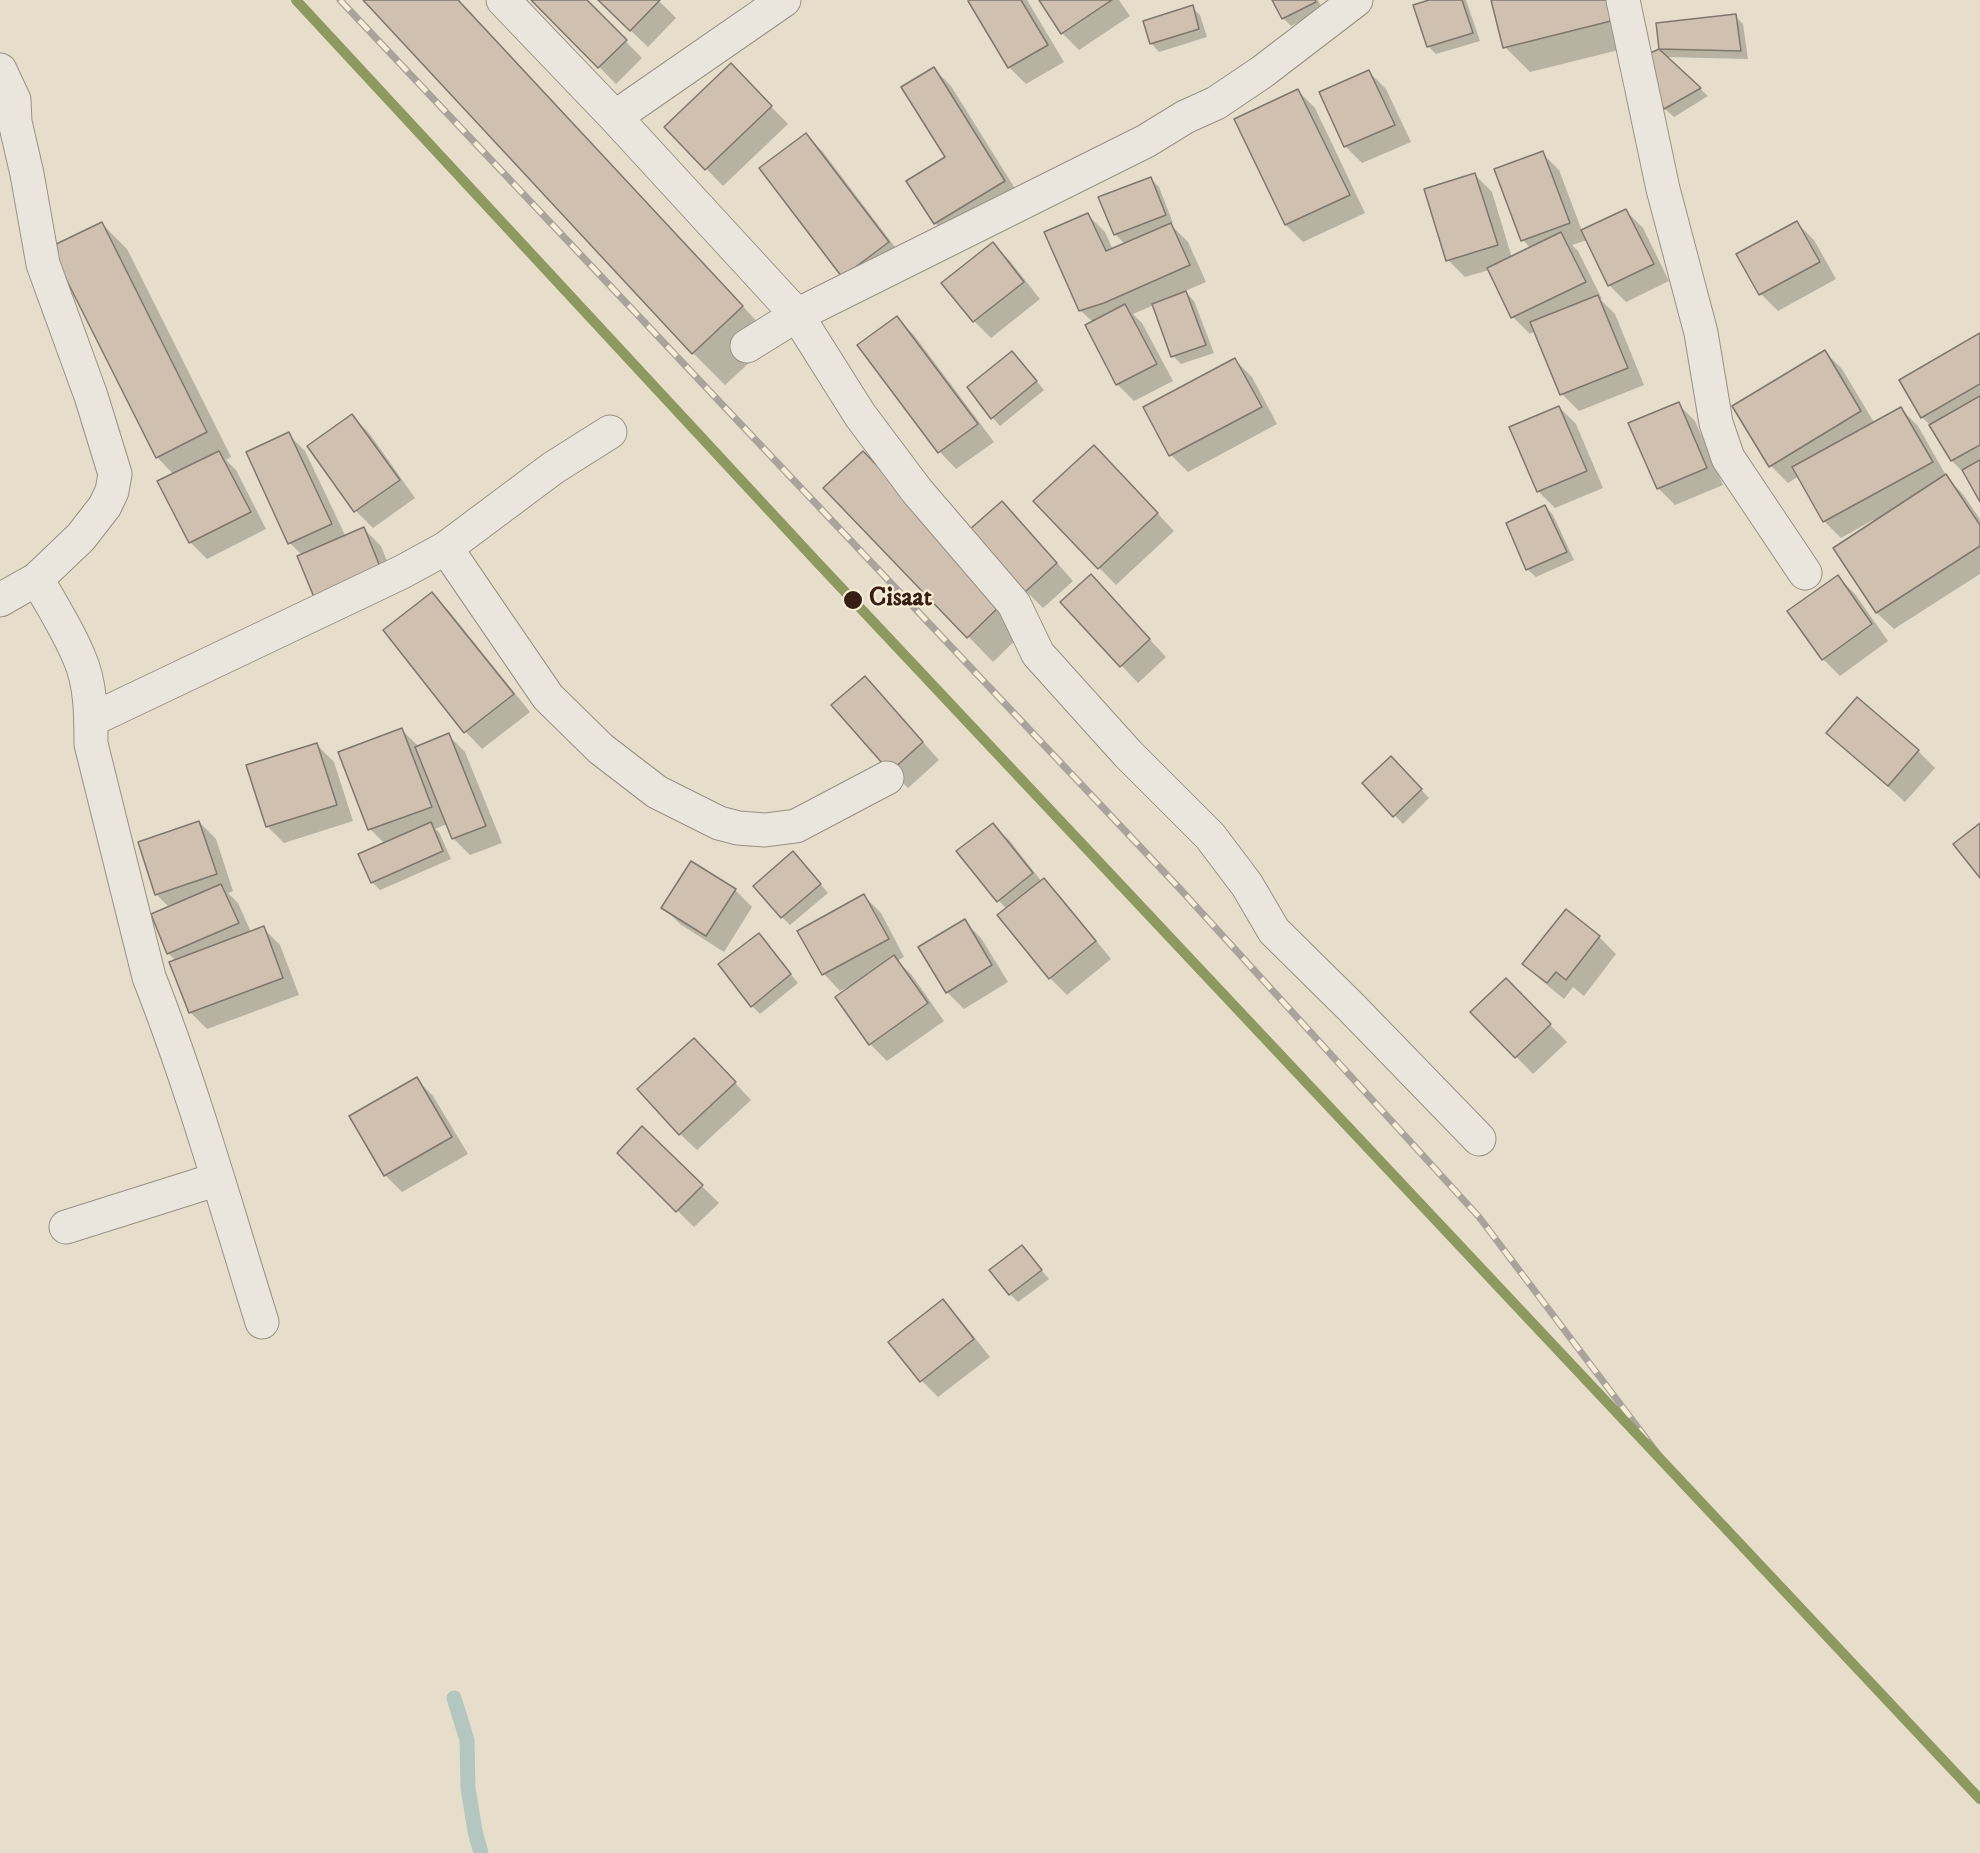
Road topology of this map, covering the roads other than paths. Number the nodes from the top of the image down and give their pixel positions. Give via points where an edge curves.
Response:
1 (503, 0) edge
2 (784, 0) edge
3 (1356, 0) edge
4 (1623, 0) edge
5 (0, 70) edge
6 (7, 104) edge
7 (615, 117) junction
8 (797, 315) junction
9 (747, 346) dead end
10 (610, 432) dead end
11 (446, 548) junction
12 (1805, 573) dead end
13 (37, 579) junction
14 (0, 600) edge
15 (91, 720) junction
16 (887, 778) dead end
17 (1479, 1139) dead end
18 (218, 1179) junction
19 (66, 1227) dead end
20 (262, 1322) dead end

1 - 7 street
2 - 7 street
3 - 8 street via 1216,104
4 - 12 street via 1663,189 1701,333 1716,423 1728,458
5 - 6 street
6 - 13 street via 27,174 43,264 115,474 105,506 81,537
7 - 8 street
8 - 9 street
8 - 17 street via 860,415 916,491 1014,604 1038,654 1128,754 1210,836 1247,885 1274,932
10 - 11 street via 553,468
11 - 15 street
11 - 16 street via 548,697 601,749 657,792 719,823 765,830 796,826
13 - 14 street
13 - 15 street via 80,658
15 - 18 street via 91,744 149,977
18 - 19 street
18 - 20 street

